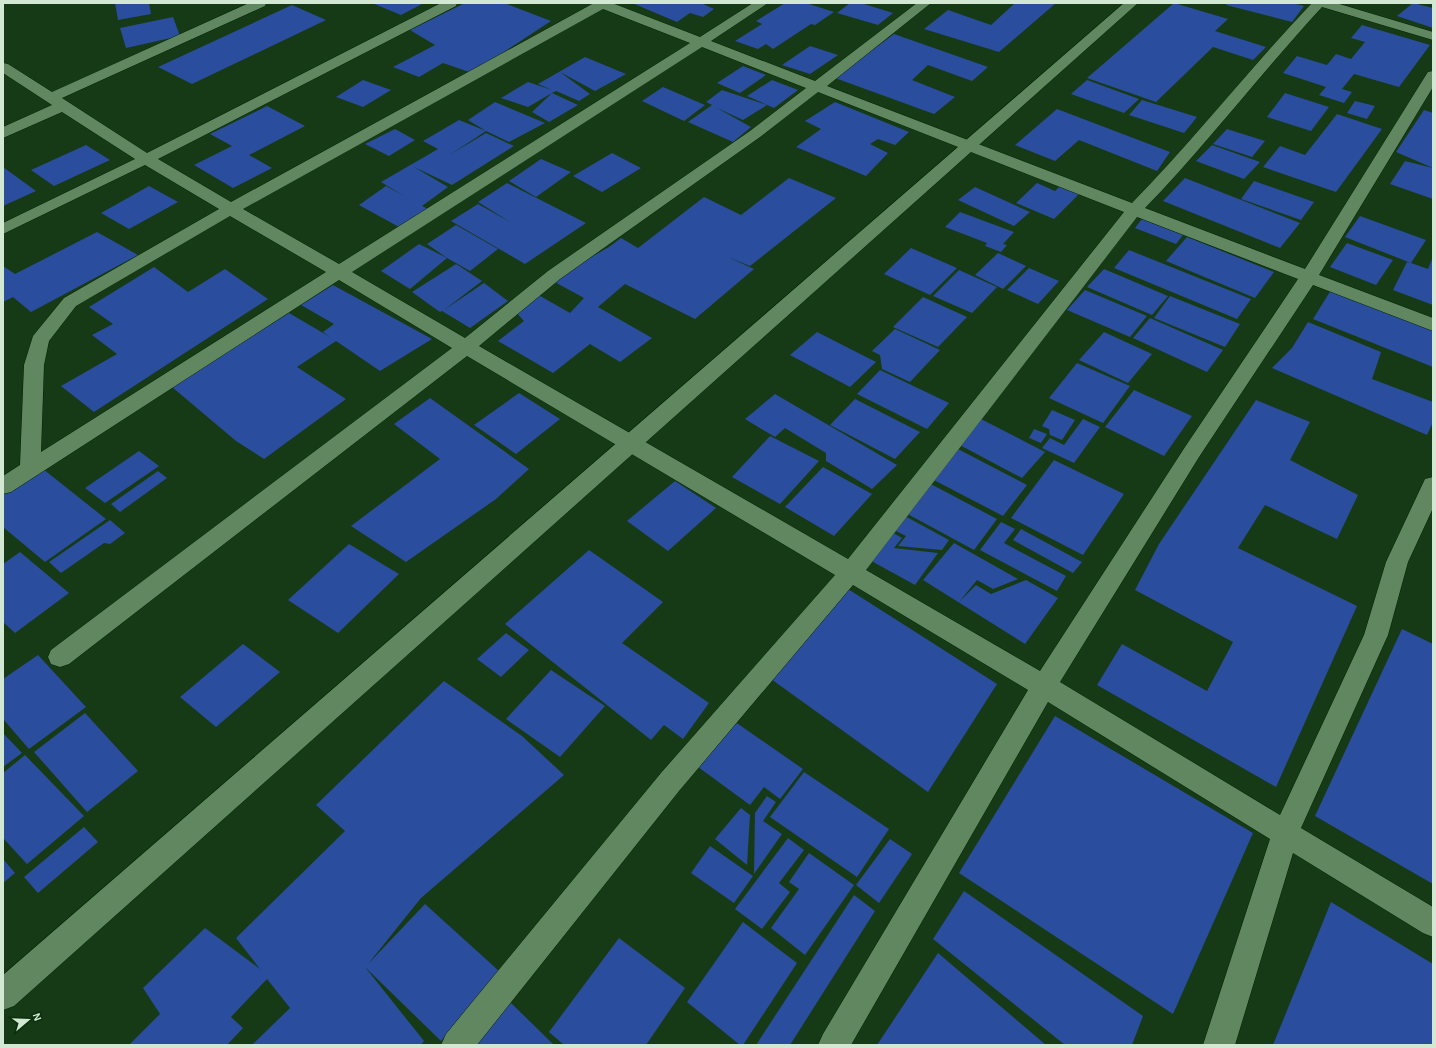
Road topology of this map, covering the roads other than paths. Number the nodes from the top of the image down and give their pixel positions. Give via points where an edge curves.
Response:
1 (260, 3) edge
2 (451, 3) edge
3 (601, 3) edge
4 (762, 3) edge
5 (925, 3) edge
6 (1132, 3) edge
7 (1321, 3) edge
8 (1433, 36) edge
9 (699, 42) junction
10 (3, 67) edge
11 (1433, 75) edge
12 (814, 86) junction
13 (51, 98) junction
14 (64, 106) junction
15 (3, 133) edge
16 (969, 146) junction
17 (146, 159) junction
18 (230, 209) junction
19 (1134, 210) junction
20 (3, 229) edge
21 (338, 272) junction
22 (1309, 277) junction
23 (1433, 325) edge
24 (466, 347) junction
25 (630, 444) junction
26 (30, 469) junction
27 (1433, 485) edge
28 (3, 486) edge
29 (850, 573) junction
30 (60, 658) dead end
31 (1044, 686) junction
32 (1285, 832) junction
33 (1433, 923) edge
34 (3, 995) edge
35 (457, 1045) edge
36 (834, 1045) edge
37 (1219, 1045) edge

1 - 13 street
2 - 17 street
3 - 9 street
3 - 18 street
4 - 9 street
5 - 12 street
6 - 16 street
7 - 8 street
7 - 19 street via 1272,53 1169,174
9 - 12 street
9 - 21 street
10 - 13 street
11 - 22 street
12 - 16 street
12 - 24 street via 755,134 554,275
13 - 14 street
14 - 15 street
14 - 17 street
16 - 19 street
16 - 25 street
17 - 18 street
17 - 20 street
18 - 21 street
18 - 26 street via 70,302 61,312 40,340 34,365
19 - 22 street
19 - 29 street
21 - 24 street
21 - 26 street
22 - 23 street
22 - 31 street via 1192,452
24 - 25 street
24 - 30 street
25 - 29 street
25 - 34 street
26 - 28 street
27 - 32 street via 1397,562 1376,635
29 - 31 street
29 - 35 street via 670,782
31 - 32 street
31 - 36 street
32 - 33 street
32 - 37 street

